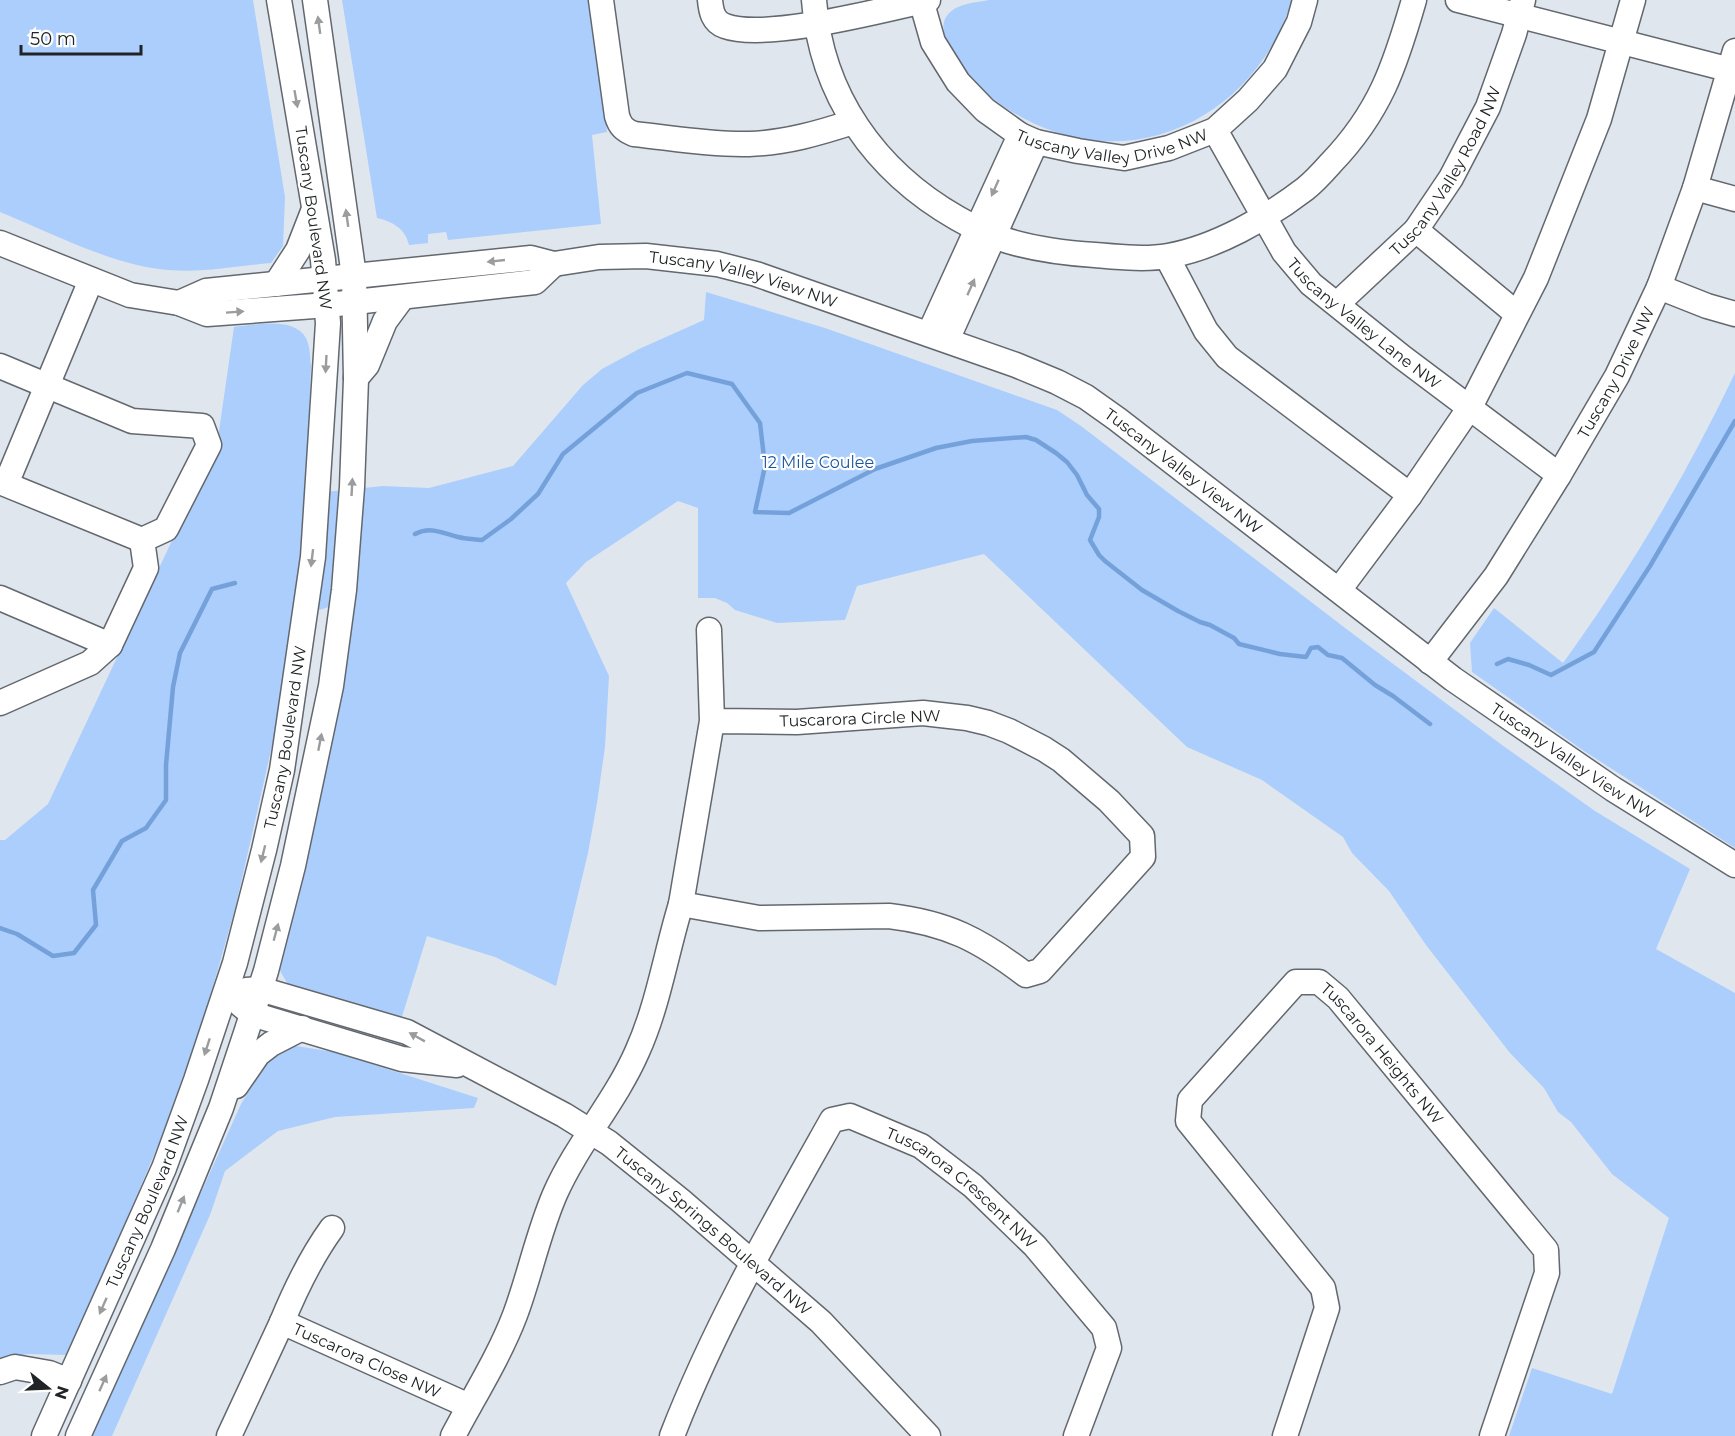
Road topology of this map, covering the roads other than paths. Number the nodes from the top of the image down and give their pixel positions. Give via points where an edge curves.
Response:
1 (279, 0) edge
2 (315, 0) edge
3 (601, 0) edge
4 (710, 0) edge
5 (923, 0) edge
6 (1305, 0) edge
7 (1414, 0) edge
8 (1458, 0) edge
9 (1633, 0) edge
10 (1521, 8) edge
11 (815, 12) edge
12 (1622, 42) junction
13 (1733, 60) edge
14 (853, 122) junction
15 (1215, 130) junction
16 (1028, 138) junction
17 (1695, 188) junction
18 (1735, 199) edge
19 (315, 207) junction
20 (1263, 217) junction
21 (1416, 230) junction
22 (985, 233) junction
23 (0, 243) edge
24 (1167, 257) junction
25 (554, 264) junction
26 (354, 276) junction
27 (91, 280) junction
28 (326, 280) junction
29 (276, 284) junction
30 (1659, 287) junction
31 (402, 298) junction
32 (355, 302) junction
33 (179, 303) junction
34 (1337, 304) junction
35 (328, 306) junction
36 (1517, 314) junction
37 (1735, 314) edge
38 (938, 337) junction
39 (0, 366) edge
40 (356, 379) junction
41 (47, 385) junction
42 (1470, 407) junction
43 (1559, 475) junction
44 (3, 483) edge
45 (1410, 495) junction
46 (142, 540) junction
47 (1339, 590) junction
48 (0, 598) edge
49 (710, 630) dead end
50 (110, 645) junction
51 (1430, 662) junction
52 (0, 703) edge
53 (712, 721) junction
54 (1735, 865) edge
55 (681, 904) junction
56 (260, 989) junction
57 (226, 992) junction
58 (252, 1014) junction
59 (302, 1029) junction
60 (468, 1066) junction
61 (221, 1108) junction
62 (592, 1132) junction
63 (332, 1228) dead end
64 (752, 1262) junction
65 (282, 1322) junction
66 (0, 1372) edge
67 (69, 1381) junction
68 (469, 1406) junction
69 (44, 1436) edge
70 (78, 1436) edge
71 (229, 1436) edge
72 (453, 1436) edge
73 (672, 1436) edge
74 (928, 1436) edge
75 (1076, 1436) edge
76 (1285, 1436) edge
77 (1492, 1436) edge

1 -> 19 street, Tuscany Boulevard NW
26 -> 2 street, Tuscany Boulevard NW
3 - 14 street via 617,116 627,131 752,144 818,133
4 - 11 street via 714,18 725,26 763,30
5 - 11 street
5 - 16 street, Tuscany Valley Drive NW via 933,42 958,82 985,110
6 - 15 street, Tuscany Valley Drive NW via 1299,22 1275,69
7 - 20 street via 1396,60 1366,120 1345,149 1306,188
8 - 10 street
9 - 12 street
10 - 12 street
10 - 21 street, Tuscany Valley Road NW via 1488,106 1451,178
11 - 14 street via 829,68
12 - 13 street
12 - 36 street via 1581,167 1536,278
13 - 17 street, Tuscany Drive NW
14 - 22 street via 890,169 940,208
15 - 16 street, Tuscany Valley Drive NW via 1169,148 1124,158 1078,152
15 - 20 street, Tuscany Valley Lane NW
16 - 22 street
17 - 18 street
17 - 30 street, Tuscany Drive NW
19 - 28 street, Tuscany Boulevard NW
19 - 29 street via 298,250
20 - 24 street via 1222,239
20 - 34 street, Tuscany Valley Lane NW via 1284,252 1311,284
21 - 34 street, Tuscany Valley Road NW
21 - 36 street
22 - 24 street via 1061,253
22 - 38 street
23 - 27 street
24 - 45 street via 1200,321 1227,357
25 -> 26 street, Tuscany Valley View NW via 531,258
25 - 31 street via 535,282
25 - 38 street, Tuscany Valley View NW via 599,257 646,256 717,264
26 - 28 street, Tuscany Valley View NW
26 - 32 street, Tuscany Boulevard NW
27 - 33 street via 130,295
27 - 41 street
28 - 29 street, Tuscany Valley View NW
28 - 35 street, Tuscany Boulevard NW
29 - 33 street, Tuscany Valley View NW via 206,291
30 - 37 street
30 - 43 street, Tuscany Drive NW via 1617,376
31 - 32 street
31 - 40 street via 385,321 368,365
32 - 35 street
32 - 40 street, Tuscany Boulevard NW
33 -> 35 street via 207,314
34 - 42 street, Tuscany Valley Lane NW
35 -> 57 street, Tuscany Boulevard NW via 313,557 283,758 264,850
36 - 42 street
38 - 47 street, Tuscany Valley View NW via 1057,382 1086,397
39 - 41 street
56 -> 40 street, Tuscany Boulevard NW via 293,866 332,686 349,533
41 - 44 street
41 - 46 street via 132,421 202,426 209,445 166,529
42 - 43 street, Tuscany Valley Lane NW
42 - 45 street
43 - 51 street, Tuscany Drive NW via 1496,576
44 - 46 street
45 - 47 street
46 - 50 street via 146,568
47 - 51 street, Tuscany Valley View NW
48 - 50 street
49 - 53 street
50 - 52 street via 90,663
51 - 54 street, Tuscany Valley View NW via 1613,789
53 - 55 street
53 - 55 street, Tuscarora Circle NW via 797,722 923,713 988,723 1044,749 1093,788 1142,836 1143,857 1040,971 1026,975 967,935 910,918 759,918
55 - 62 street via 646,1032
56 - 57 street, Tuscany Springs Boulevard NW
56 - 58 street, Tuscany Boulevard NW
60 -> 56 street, Tuscany Springs Boulevard NW via 407,1032
57 - 58 street, Tuscany Springs Boulevard NW
57 -> 67 street, Tuscany Boulevard NW via 164,1168
58 - 59 street, Tuscany Springs Boulevard NW
58 - 61 street, Tuscany Boulevard NW
59 - 60 street, Tuscany Springs Boulevard NW via 402,1059
59 - 61 street via 258,1054
60 - 62 street, Tuscany Springs Boulevard NW
70 -> 61 street, Tuscany Boulevard NW via 163,1249
62 - 64 street, Tuscany Springs Boulevard NW
62 - 68 street via 555,1194 507,1336
63 - 65 street via 315,1252
64 - 73 street, Tuscarora Crescent NW via 714,1335
64 - 74 street, Tuscany Springs Boulevard NW via 821,1322
64 - 75 street, Tuscarora Crescent NW via 832,1120 850,1116 921,1146 973,1186 1035,1246 1104,1329 1109,1348
65 - 68 street, Tuscarora Close NW
65 - 71 street, Tuscarora Close NW
66 - 67 street via 15,1367
67 - 69 street, Tuscany Boulevard NW
68 - 72 street
76 - 77 street, Tuscarora Heights NW via 1327,1308 1323,1288 1188,1121 1190,1100 1296,982 1319,982 1338,998 1546,1250 1547,1272

